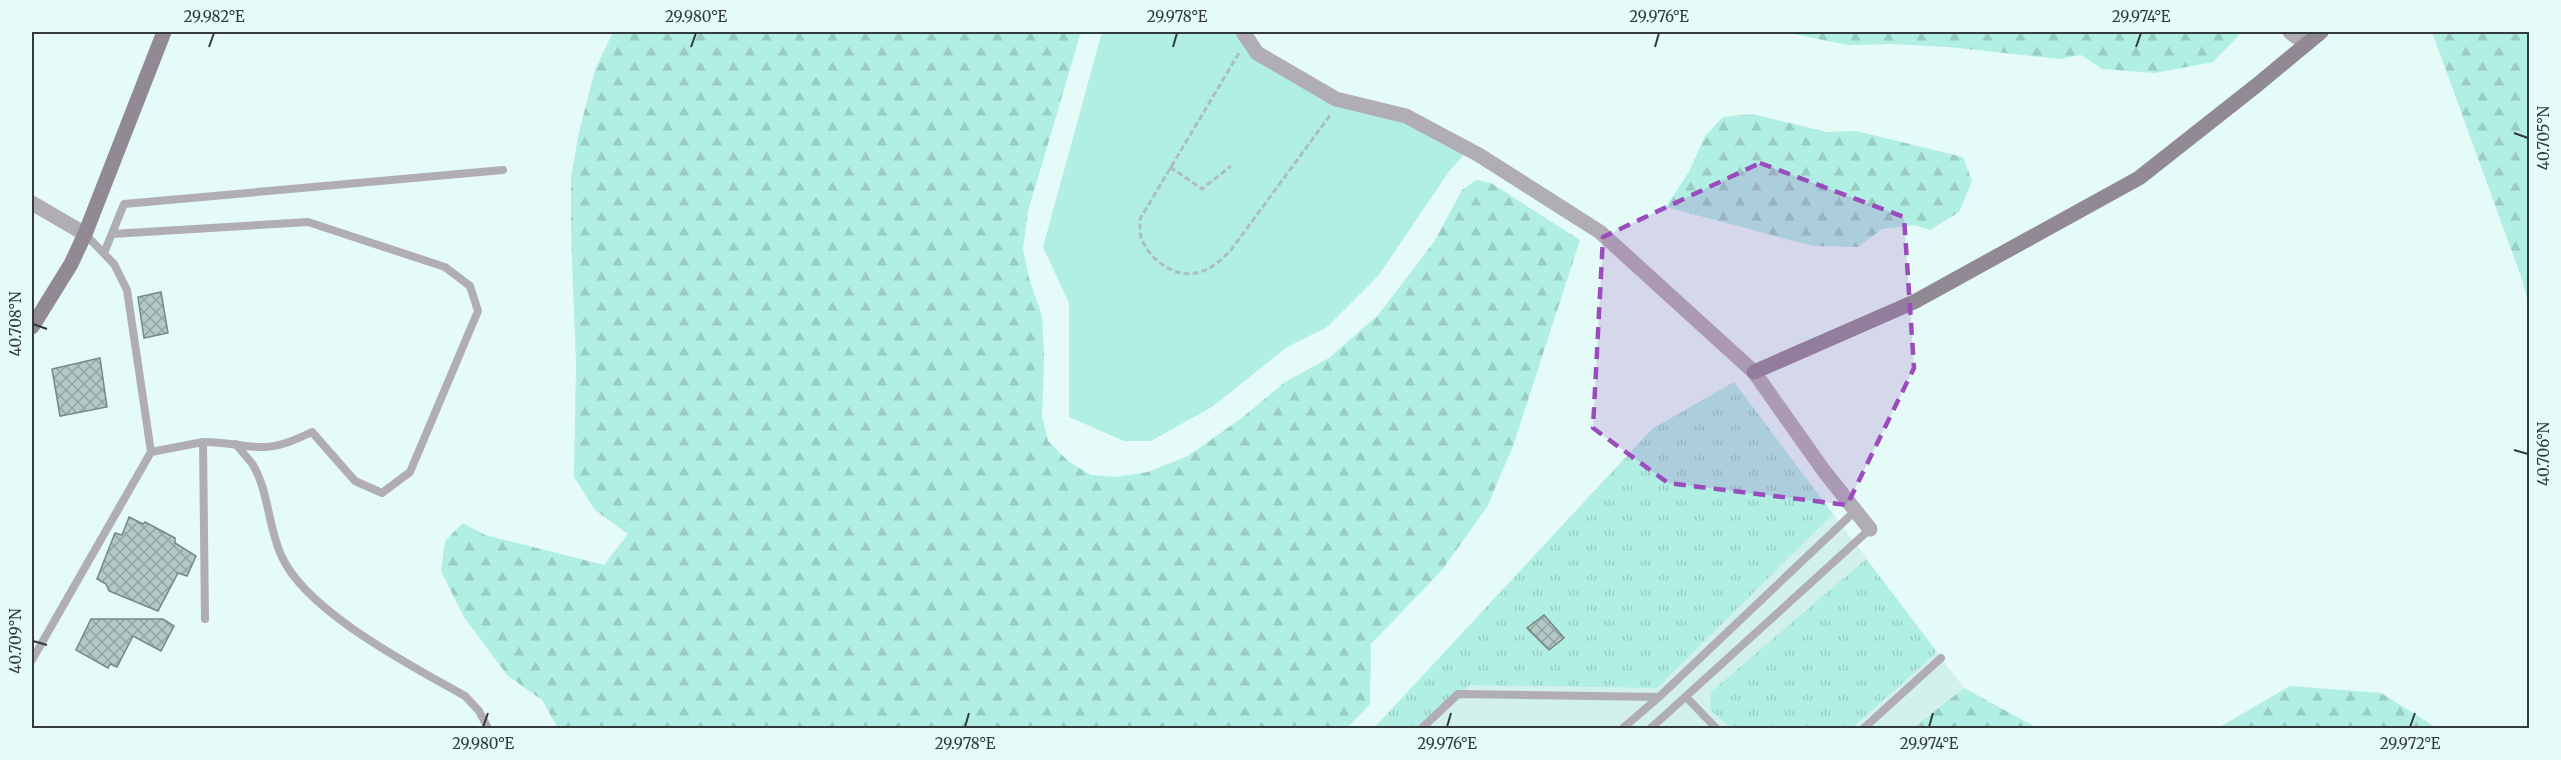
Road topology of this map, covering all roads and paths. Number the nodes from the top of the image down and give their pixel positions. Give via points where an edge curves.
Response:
1 (164, 32) edge
2 (2290, 32) edge
3 (2321, 32) edge
4 (1246, 35) edge
5 (2306, 44) junction
6 (1341, 101) junction
7 (1231, 166) dead end
8 (1170, 167) junction
9 (503, 170) dead end
10 (32, 203) edge
11 (85, 234) junction
12 (112, 234) junction
13 (104, 253) junction
14 (32, 327) edge
15 (1754, 372) junction
16 (203, 442) junction
17 (236, 444) junction
18 (151, 452) junction
19 (1855, 511) junction
20 (1870, 529) joint
21 (205, 619) dead end
22 (1941, 658) dead end
23 (32, 660) edge
24 (1659, 697) junction
25 (1686, 697) junction
26 (488, 729) edge
27 (1422, 729) edge
28 (1623, 729) edge
29 (1651, 729) edge
30 (1716, 729) edge
31 (1864, 729) edge

1 - 11 street
2 - 5 street
3 - 5 street
4 - 6 street via 1257,53
4 - 8 path
5 - 15 street via 2139,178 1914,302
6 - 8 path via 1231,250 1218,263 1195,273 1184,273 1160,263 1139,232 1140,219
6 - 15 street via 1406,116 1479,155 1600,232
7 - 8 path via 1202,189
9 - 12 lane via 124,204
10 - 11 street
11 - 13 lane
11 - 14 street
12 - 13 lane
12 - 17 lane via 308,222 445,267 470,286 478,311 410,472 382,493 355,481 312,432 292,442 267,447
13 - 18 lane via 127,290
15 - 19 street
16 - 17 lane
16 - 18 lane
16 - 21 lane
17 - 26 lane via 253,465 280,554 302,587 339,619 465,696
18 - 23 lane
19 - 20 street
19 - 24 lane
20 - 25 lane
22 - 31 lane
24 - 27 lane via 1458,694
24 - 28 lane
25 - 29 lane
25 - 30 lane

